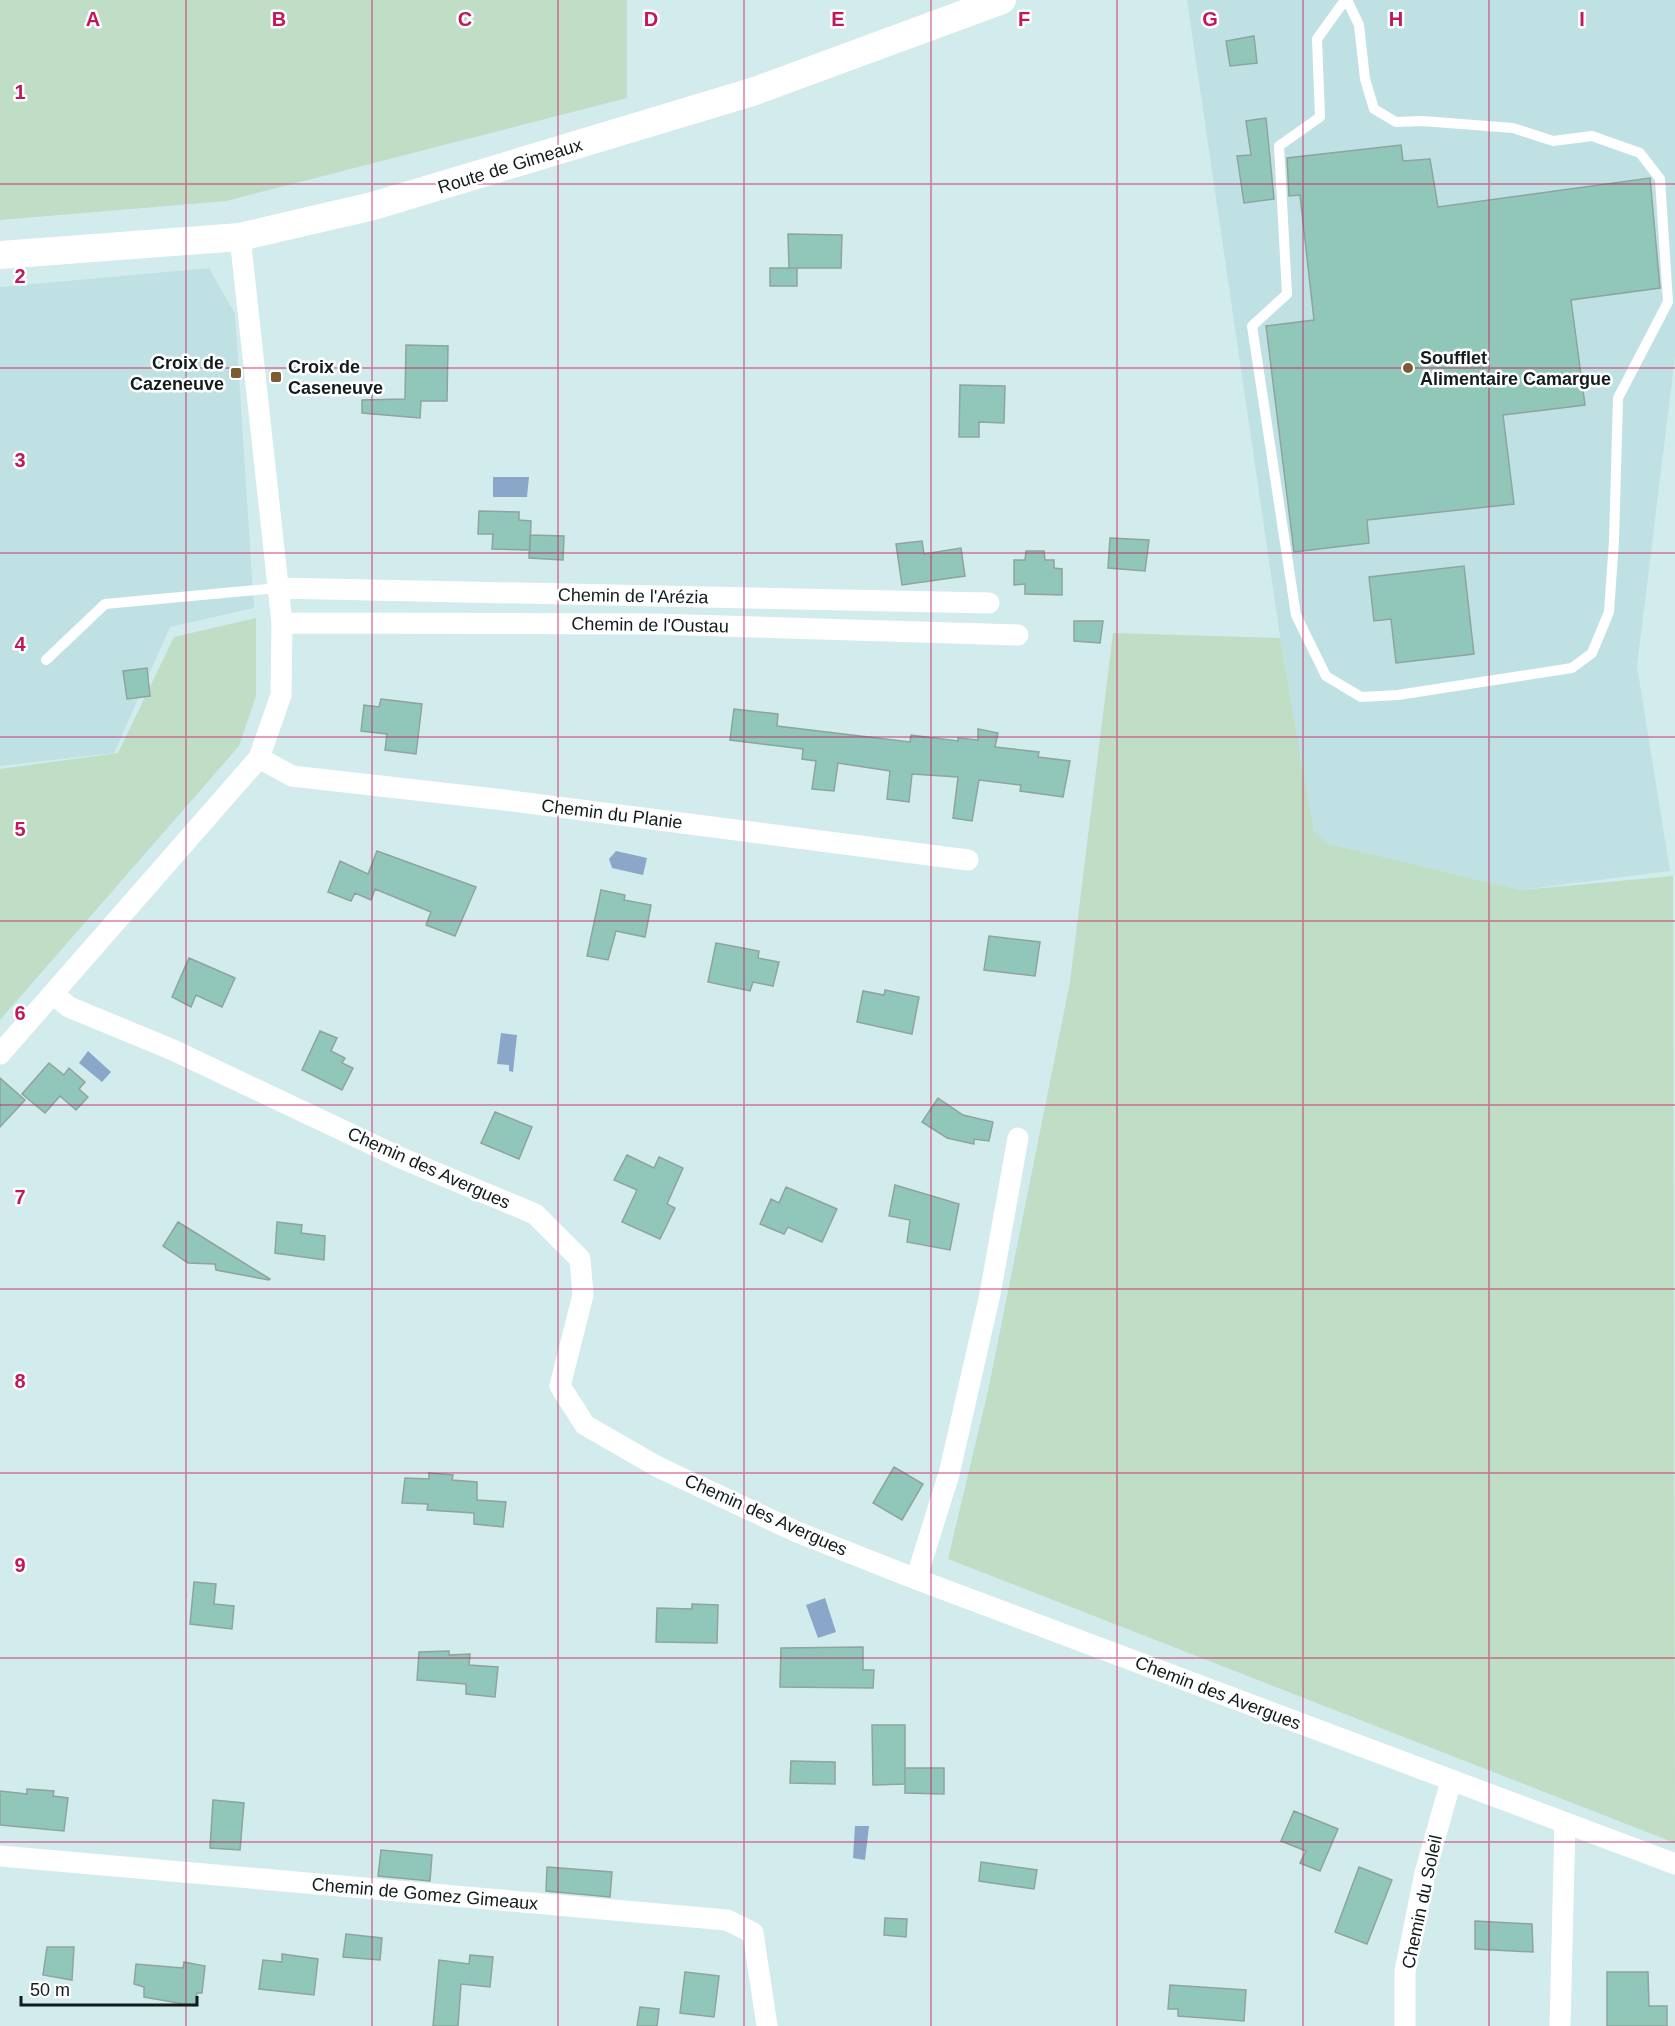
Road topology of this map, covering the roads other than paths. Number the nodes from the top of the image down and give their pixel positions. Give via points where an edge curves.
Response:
1 (1002, 0) edge
2 (1346, 0) edge
3 (240, 237) junction
4 (0, 255) edge
5 (278, 588) junction
6 (989, 603) dead end
7 (282, 623) junction
8 (1018, 635) dead end
9 (46, 660) dead end
10 (259, 758) junction
11 (969, 860) dead end
12 (53, 994) junction
13 (0, 1054) edge
14 (1018, 1138) dead end
15 (916, 1579) junction
16 (1451, 1781) junction
17 (1565, 1823) junction
18 (0, 1856) edge
19 (1675, 1864) edge
20 (767, 2026) edge
21 (1405, 2026) edge
22 (1560, 2026) edge

1 - 3 street, Route de Gimeaux via 752,92 373,206
2 - 2 lane via 1317,39 1320,117 1279,146 1287,294 1252,326 1296,615 1326,676 1361,697 1572,668 1592,653 1609,612 1617,399 1668,302 1660,179 1640,153 1592,136 1553,141 1513,128 1396,122 1374,108 1365,79 1359,25
3 - 4 street, Route de Gimeaux
3 - 5 street
5 - 6 street, Chemin de l'Arézia
5 - 7 street
5 - 9 lane via 105,604
7 - 8 street, Chemin de l'Oustau via 667,624
7 - 10 street via 281,694
10 - 11 street, Chemin du Planie via 292,776
10 - 12 street
12 - 13 street
12 - 15 street, Chemin des Avergues via 69,1007 173,1050 401,1158 536,1214 580,1258 584,1295 560,1386 585,1425 658,1467 797,1532
14 - 15 street via 985,1317 949,1474
15 - 16 street, Chemin des Avergues
16 - 17 street, Chemin des Avergues
16 - 21 street, Chemin du Soleil via 1425,1873 1405,1971
17 - 19 street, Chemin des Avergues
17 - 22 street
18 - 20 street, Chemin de Gomez Gimeaux via 727,1920 753,1933

